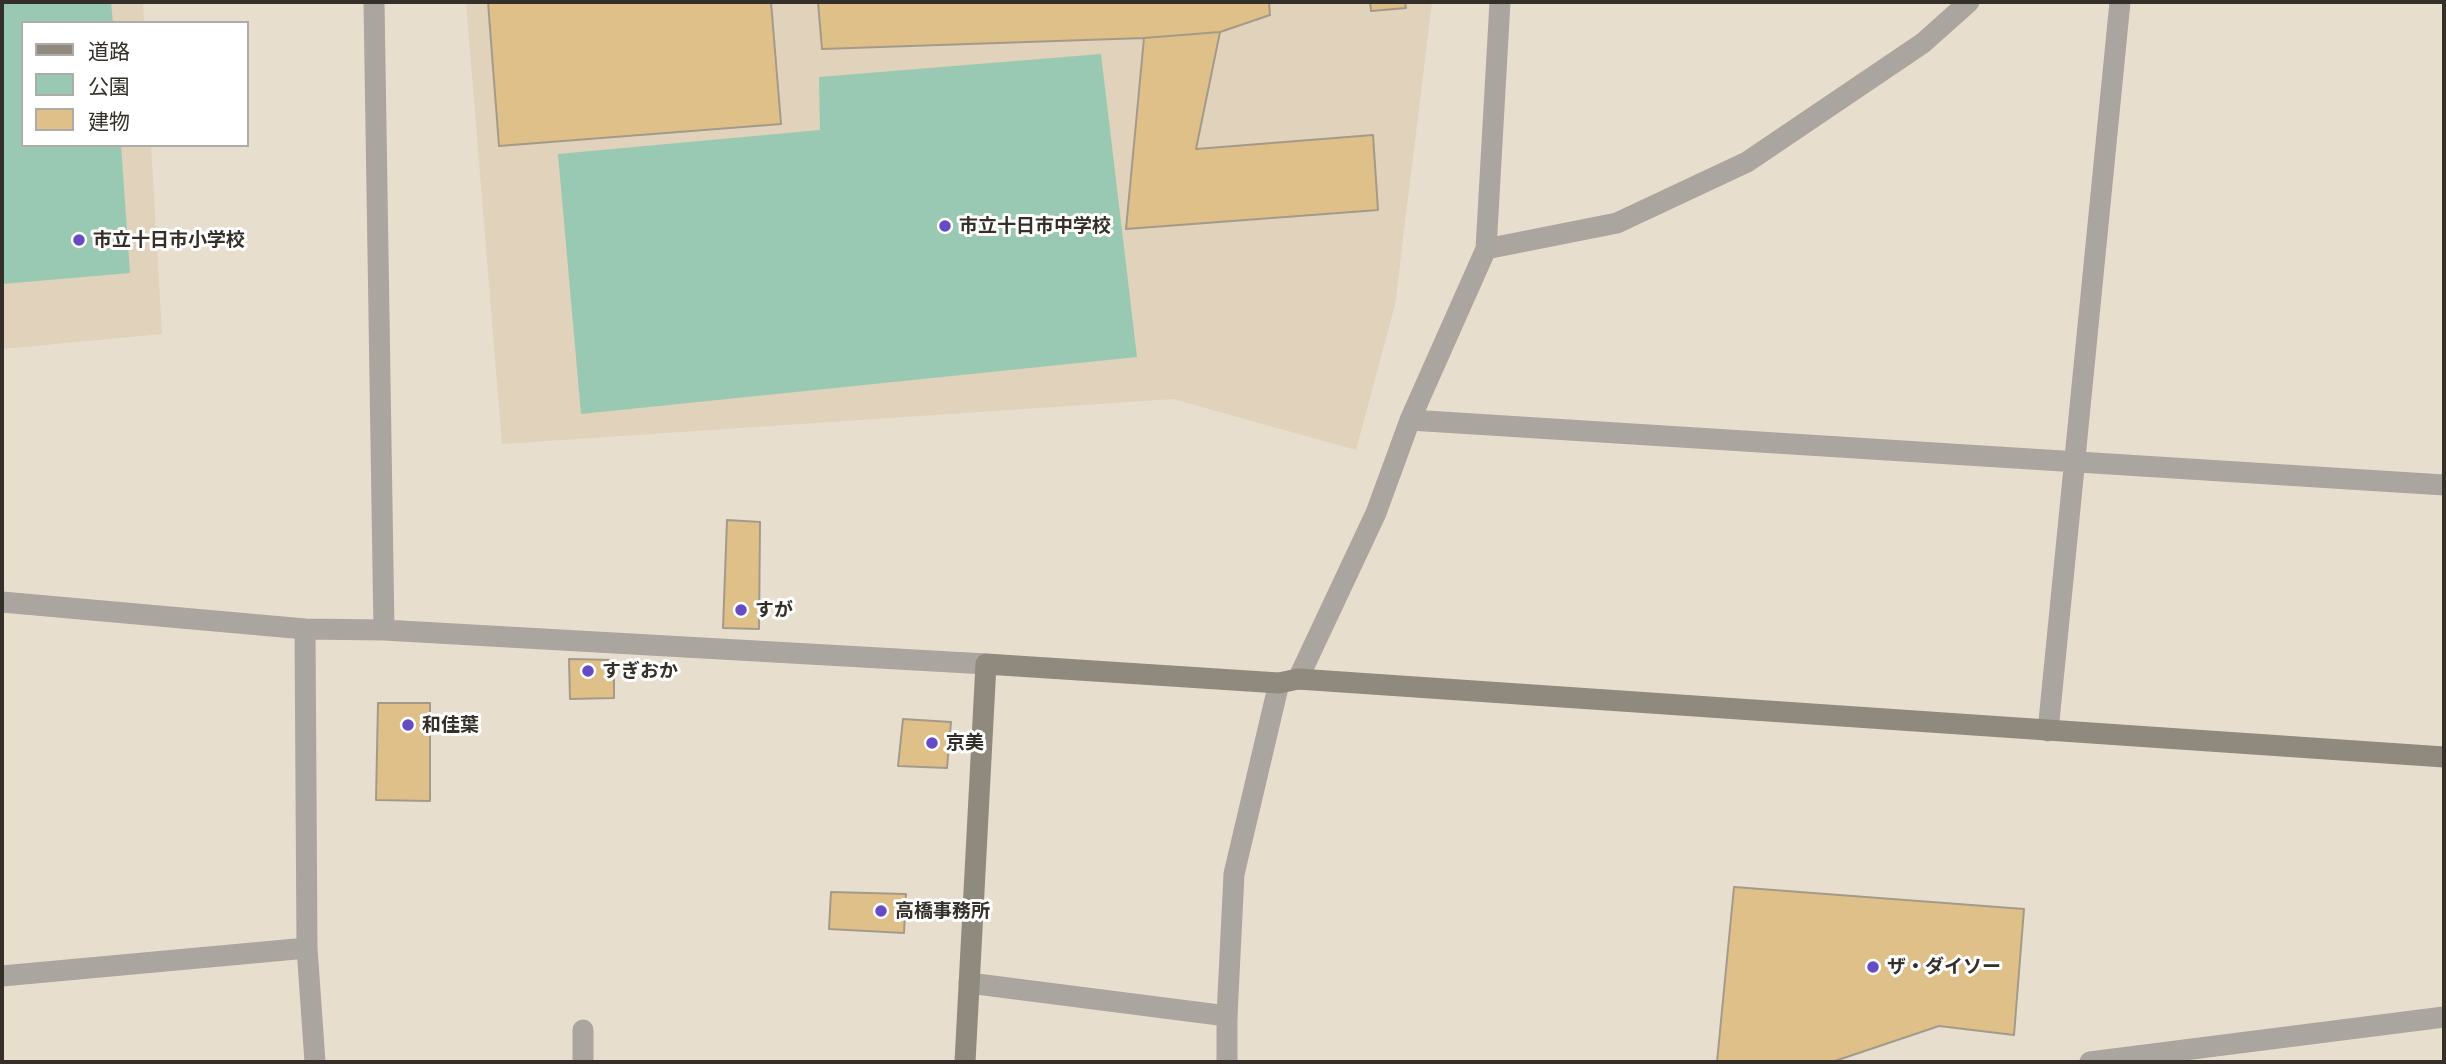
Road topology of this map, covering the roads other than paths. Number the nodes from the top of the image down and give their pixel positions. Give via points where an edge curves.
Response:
1 (374, 2) edge
2 (1500, 2) edge
3 (1969, 2) edge
4 (2120, 2) edge
5 (1486, 249) junction
6 (1410, 420) junction
7 (2075, 463) junction
8 (2444, 485) edge
9 (2, 601) edge
10 (305, 629) junction
11 (384, 630) junction
12 (986, 664) junction
13 (1289, 681) junction
14 (2048, 731) junction
15 (2444, 757) edge
16 (307, 948) junction
17 (2, 976) edge
18 (968, 982) junction
19 (1227, 1016) junction
20 (2444, 1017) edge
21 (583, 1030) dead end
22 (315, 1062) edge
23 (583, 1062) edge
24 (965, 1062) edge
25 (1227, 1062) edge
26 (2090, 1062) edge

1 - 11 street
2 - 5 street
3 - 5 street via 1923,43 1747,162 1617,223
4 - 7 street
5 - 6 street
6 - 7 street
6 - 13 street via 1376,513
7 - 8 street
7 - 14 street
9 - 10 street
10 - 11 street
10 - 16 street
11 - 12 street
12 - 13 street
12 - 18 street
13 - 14 street
13 - 19 street via 1234,874
14 - 15 street
16 - 17 street
16 - 22 street
18 - 19 street
18 - 24 street
19 - 25 street
20 - 26 street
21 - 23 street

